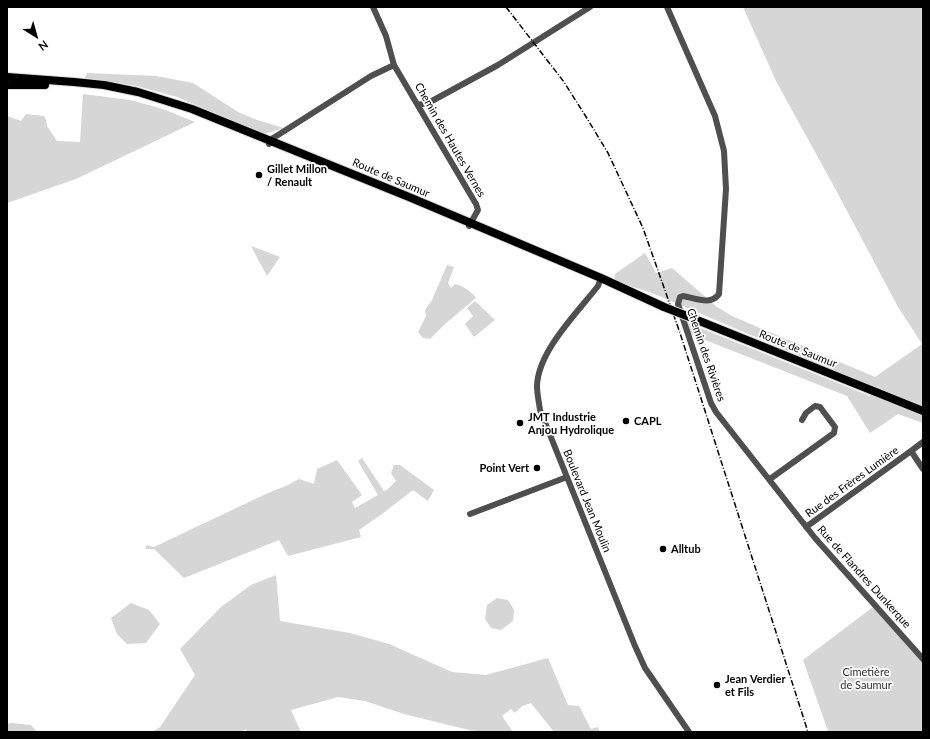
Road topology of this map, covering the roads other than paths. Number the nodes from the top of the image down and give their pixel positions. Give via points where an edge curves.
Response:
1 (373, 7) edge
2 (590, 7) edge
3 (667, 7) edge
4 (394, 65) junction
5 (7, 77) edge
6 (7, 85) edge
7 (103, 87) junction
8 (418, 105) junction
9 (269, 142) junction
10 (470, 225) junction
11 (600, 280) junction
12 (923, 411) edge
13 (802, 420) dead end
14 (922, 444) edge
15 (911, 451) junction
16 (923, 469) edge
17 (567, 477) junction
18 (770, 479) junction
19 (470, 514) dead end
20 (806, 527) junction
21 (923, 658) edge
22 (689, 732) edge

1 - 4 street, Chemin des Hautes Vernes via 386,36
2 - 8 street via 498,65 430,102
3 - 18 street, Chemin des Rivières via 710,104 719,128 726,163 718,294 716,298 707,301 683,296 680,297 678,304 716,412
4 - 8 street, Chemin des Hautes Vernes
4 - 9 street via 371,76
5 - 7 main road
6 - 7 main road
7 - 9 main road, Route de Saumur via 164,103
8 - 10 street, Chemin des Hautes Vernes via 476,204 478,210
9 - 10 main road, Route de Saumur
10 - 11 main road, Route de Saumur
11 - 12 main road, Route de Saumur, bridge
11 - 17 street, Boulevard Jean Moulin via 543,359 537,385 540,410
13 - 18 street via 815,406 820,407 836,430
14 - 15 street
15 - 16 street, Rue des Frères Lumière
15 - 20 street, Rue des Frères Lumière
17 - 19 street
17 - 22 street, Boulevard Jean Moulin via 640,656
18 - 20 street, Chemin des Rivières
20 - 21 street, Rue de Flandres Dunkerque

